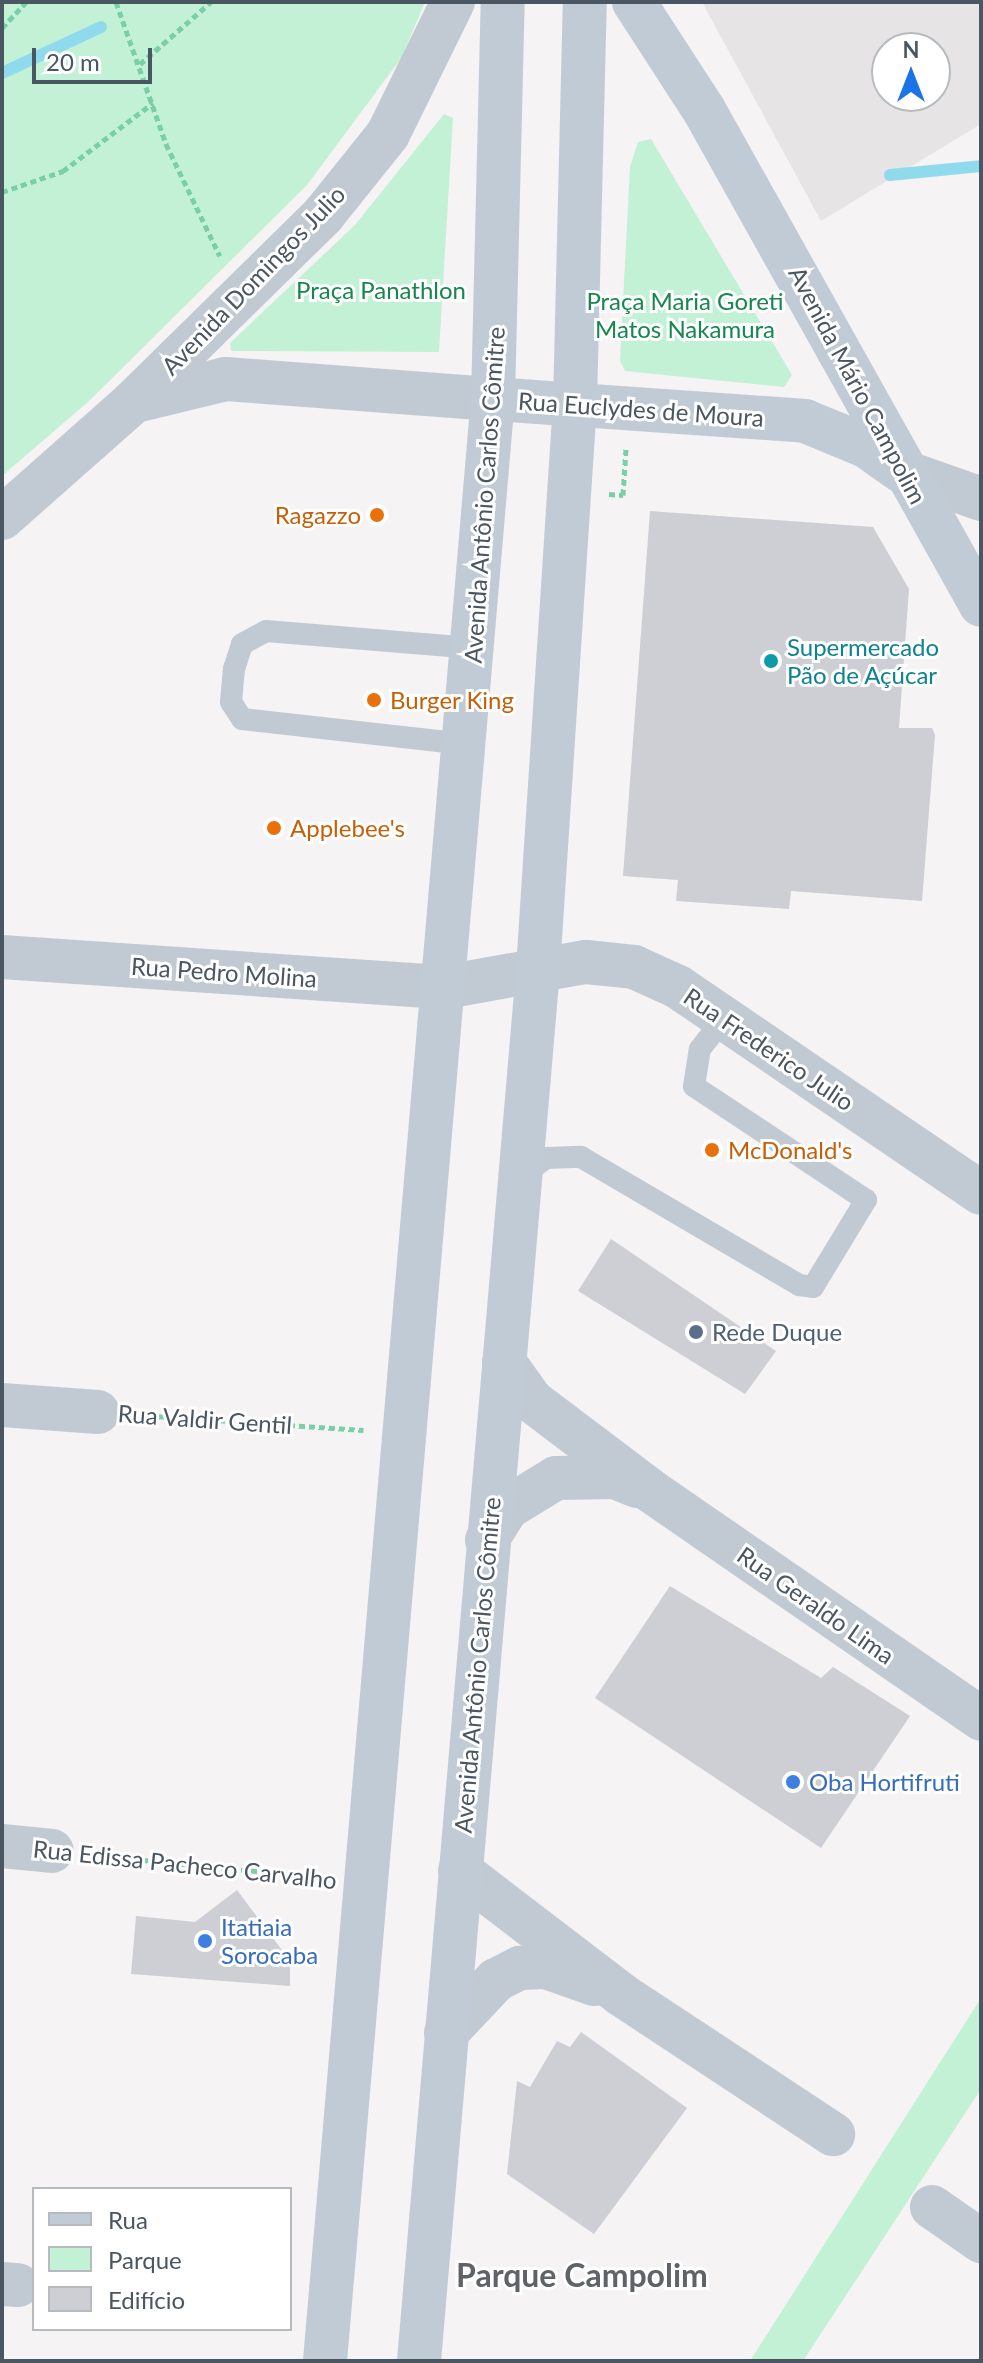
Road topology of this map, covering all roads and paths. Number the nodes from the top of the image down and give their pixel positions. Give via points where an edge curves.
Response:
1 (26, 2) edge
2 (116, 2) edge
3 (211, 2) edge
4 (453, 2) edge
5 (503, 2) edge
6 (585, 2) edge
7 (634, 2) edge
8 (2, 28) edge
9 (140, 64) junction
10 (153, 103) junction
11 (2, 192) edge
12 (237, 302) junction
13 (493, 399) junction
14 (132, 403) junction
15 (575, 403) junction
16 (902, 471) junction
17 (981, 499) edge
18 (2, 518) edge
19 (981, 605) edge
20 (474, 648) junction
21 (465, 744) junction
22 (2, 957) edge
23 (538, 969) junction
24 (445, 987) junction
25 (724, 1018) junction
26 (522, 1175) junction
27 (981, 1193) edge
28 (504, 1362) junction
29 (2, 1405) edge
30 (98, 1412) joint
31 (570, 1429) junction
32 (409, 1433) junction
33 (535, 1486) junction
34 (651, 1491) junction
35 (487, 1540) junction
36 (981, 1719) edge
37 (2, 1846) edge
38 (52, 1851) joint
39 (460, 1871) junction
40 (369, 1882) junction
41 (622, 1995) junction
42 (446, 2033) junction
43 (833, 2134) dead end
44 (932, 2207) dead end
45 (981, 2241) edge
46 (325, 2361) edge
47 (419, 2361) edge

1 - 8 path
2 - 9 path
3 - 9 path
4 - 12 street, Avenida Domingos Julio via 388,134 324,214
5 - 13 main road, Avenida Antônio Carlos Cômitre
6 - 15 main road, Avenida Antônio Carlos Cômitre
7 - 16 main road, Avenida Mário Campolim via 790,259
9 - 10 path
10 - 11 path via 63,171
10 - 12 path
12 - 14 street, Avenida Domingos Julio
13 - 14 street, Rua Euclydes de Moura via 226,379 179,386
13 - 15 main road, Rua Euclydes de Moura
13 - 20 main road, Avenida Antônio Carlos Cômitre
14 - 18 street, Avenida Domingos Julio
15 - 16 main road, Rua Euclydes de Moura via 805,421 866,446
15 - 23 main road, Avenida Antônio Carlos Cômitre
16 - 17 street
16 - 19 main road, Avenida Mário Campolim
20 - 21 main road, Avenida Antônio Carlos Cômitre
20 - 21 lane via 266,631 242,644 234,669 231,702 242,719
21 - 24 main road, Avenida Antônio Carlos Cômitre
22 - 24 street, Rua Pedro Molina
23 - 24 street
23 - 25 street, Rua Frederico Julio via 586,962 634,967
23 - 26 main road, Avenida Antônio Carlos Cômitre
24 - 32 main road, Avenida Antônio Carlos Cômitre
25 - 26 lane via 700,1049 694,1086 866,1200 813,1287 799,1285 581,1157 546,1158
25 - 27 street, Rua Frederico Julio
26 - 28 main road, Avenida Antônio Carlos Cômitre
28 - 31 street, Rua Geraldo Lima via 532,1401
28 - 35 main road, Avenida Antônio Carlos Cômitre
29 - 30 street, Rua Valdir Gentil
30 - 32 path, Rua Valdir Gentil
31 - 33 street, Rua Geraldo Lima
31 - 34 street, Rua Geraldo Lima
32 - 40 main road, Avenida Antônio Carlos Cômitre
33 - 34 street, Rua Geraldo Lima via 573,1476 615,1477
33 - 35 street, Rua Geraldo Lima via 507,1508
34 - 36 street, Rua Geraldo Lima
35 - 39 main road, Avenida Antônio Carlos Cômitre
37 - 38 street, Rua Edissa Pacheco Carvalho
38 - 40 path, Rua Edissa Pacheco Carvalho
39 - 41 street
39 - 42 main road, Avenida Antônio Carlos Cômitre
40 - 46 main road, Avenida Antônio Carlos Cômitre
41 - 42 street via 546,1967 520,1968 496,1980
41 - 43 street
42 - 47 main road, Avenida Antônio Carlos Cômitre
44 - 45 street

